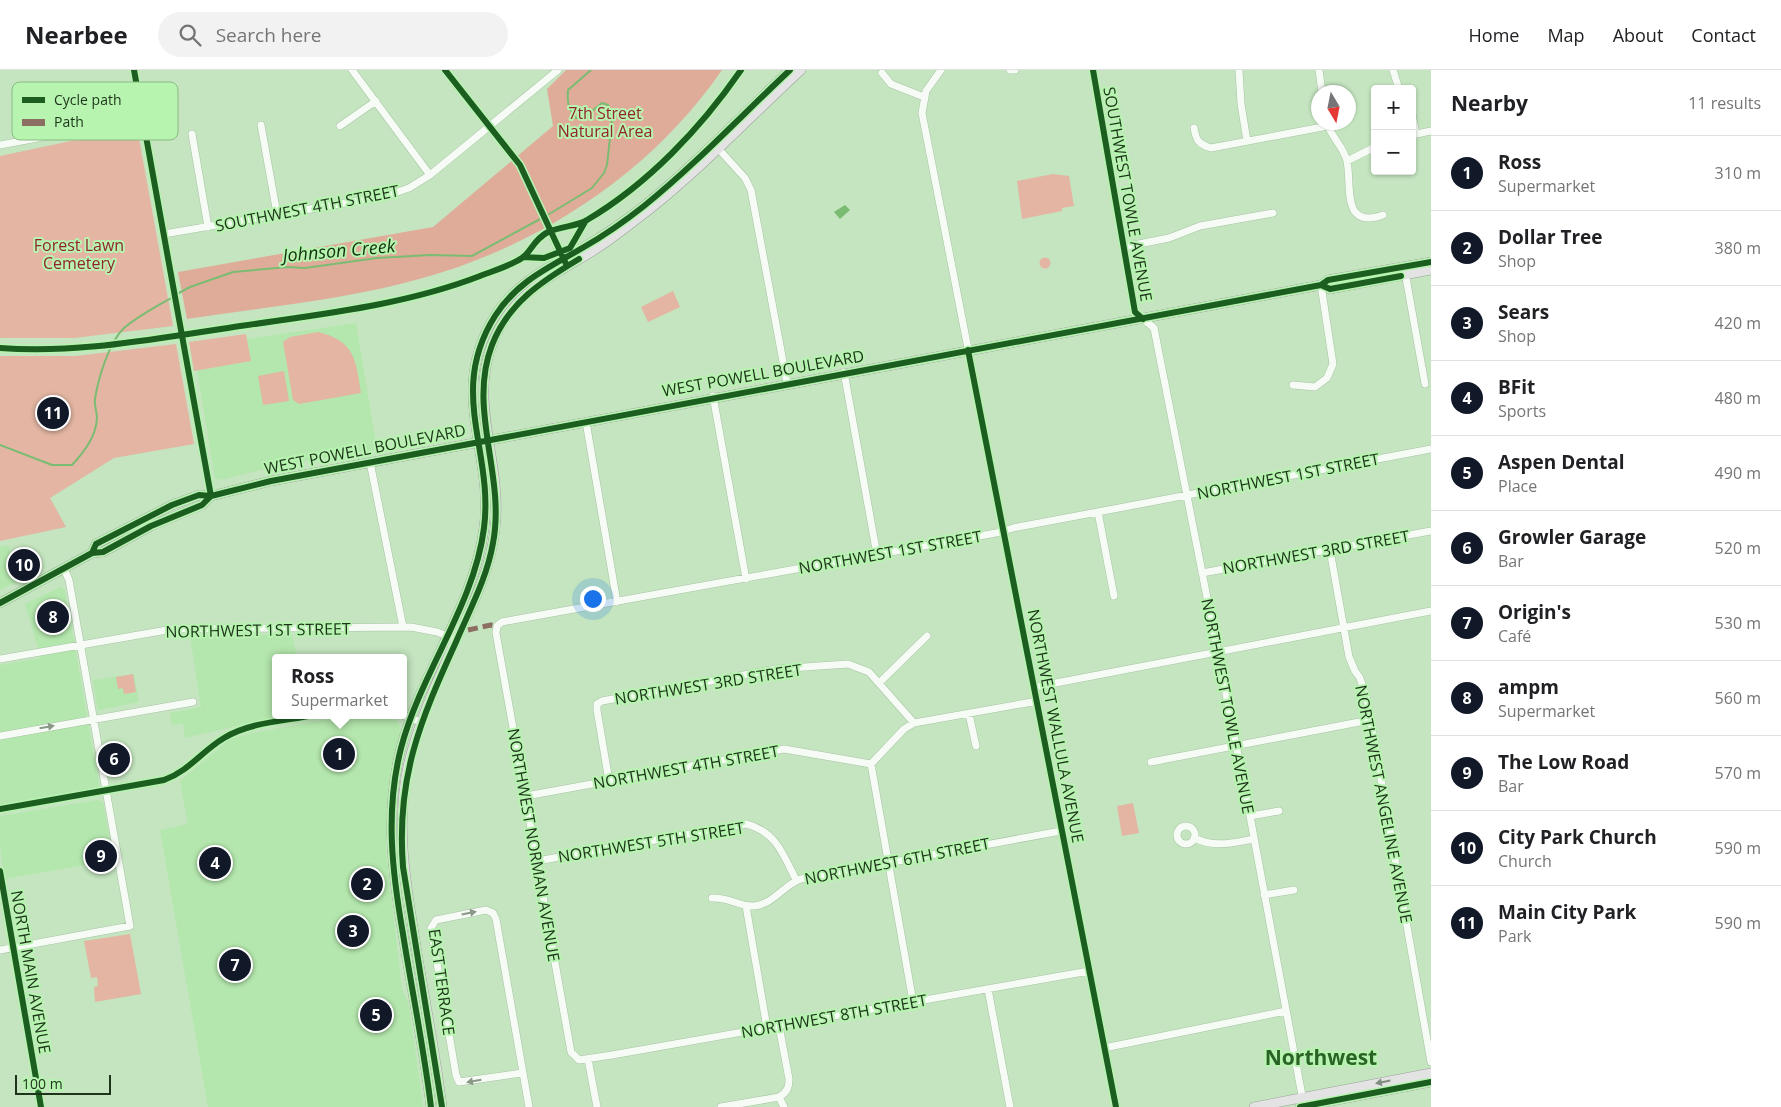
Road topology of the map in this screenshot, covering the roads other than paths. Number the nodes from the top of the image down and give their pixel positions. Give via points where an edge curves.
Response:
1 (352, 70) edge
2 (446, 70) edge
3 (558, 70) edge
4 (790, 70) edge
5 (801, 70) edge
6 (941, 70) edge
7 (1010, 70) edge
8 (1015, 70) edge
9 (1093, 70) edge
10 (1239, 70) edge
11 (1319, 70) edge
12 (1392, 70) edge
13 (882, 73) dead end
14 (1321, 85) edge
15 (1398, 85) edge
16 (924, 97) junction
17 (376, 101) junction
18 (261, 125) dead end
19 (340, 126) dead end
20 (490, 127) junction
21 (1194, 128) dead end
22 (1311, 128) edge
23 (1332, 130) edge
24 (1431, 131) edge
25 (192, 134) dead end
26 (1416, 134) edge
27 (27, 140) edge
28 (148, 140) edge
29 (1247, 141) junction
30 (0, 145) edge
31 (715, 146) junction
32 (1371, 149) edge
33 (1347, 161) junction
34 (430, 175) junction
35 (1273, 213) dead end
36 (277, 214) junction
37 (1383, 214) dead end
38 (208, 227) junction
39 (164, 234) junction
40 (1124, 247) junction
41 (565, 262) junction
42 (1431, 262) edge
43 (1431, 270) edge
44 (1405, 271) junction
45 (1321, 285) junction
46 (1142, 319) junction
47 (968, 350) junction
48 (844, 372) junction
49 (787, 383) junction
50 (1425, 384) dead end
51 (1293, 385) dead end
52 (713, 396) junction
53 (586, 422) junction
54 (488, 440) junction
55 (477, 442) junction
56 (1431, 448) edge
57 (370, 462) junction
58 (1187, 495) junction
59 (211, 496) junction
60 (1098, 512) junction
61 (1004, 531) junction
62 (1431, 531) edge
63 (1330, 550) junction
64 (877, 555) junction
65 (64, 569) junction
66 (1202, 573) junction
67 (746, 579) junction
68 (1114, 596) dead end
69 (0, 602) edge
70 (617, 602) junction
71 (1431, 611) edge
72 (497, 626) joint
73 (402, 627) junction
74 (1344, 628) junction
75 (447, 635) junction
76 (927, 636) dead end
77 (456, 640) junction
78 (81, 645) junction
79 (1218, 652) junction
80 (0, 659) edge
81 (879, 683) junction
82 (1035, 686) junction
83 (1038, 701) junction
84 (194, 702) dead end
85 (969, 714) junction
86 (407, 715) edge
87 (407, 717) edge
88 (94, 719) junction
89 (293, 719) edge
90 (406, 719) edge
91 (1370, 720) junction
92 (421, 722) junction
93 (914, 723) junction
94 (0, 736) edge
95 (976, 746) dead end
96 (1236, 746) junction
97 (1151, 762) dead end
98 (871, 764) junction
99 (609, 781) junction
100 (106, 791) junction
101 (526, 796) junction
102 (0, 809) edge
103 (1279, 811) dead end
104 (1250, 816) junction
105 (1061, 831) junction
106 (1194, 838) dead end
107 (1254, 839) junction
108 (537, 860) junction
109 (888, 863) junction
110 (0, 871) edge
111 (0, 875) edge
112 (796, 880) junction
113 (1294, 890) dead end
114 (1264, 895) junction
115 (712, 898) dead end
116 (746, 906) junction
117 (14, 948) junction
118 (0, 950) edge
119 (1089, 971) junction
120 (988, 989) junction
121 (913, 1002) junction
122 (1286, 1011) junction
123 (779, 1026) junction
124 (768, 1028) junction
125 (1104, 1048) junction
126 (588, 1059) junction
127 (580, 1060) joint
128 (1431, 1062) edge
129 (522, 1072) junction
130 (1431, 1073) edge
131 (1431, 1082) edge
132 (779, 1097) junction
133 (1302, 1104) edge
134 (41, 1107) edge
135 (431, 1107) edge
136 (442, 1107) edge
137 (528, 1107) edge
138 (597, 1107) edge
139 (721, 1107) edge
140 (784, 1107) edge
141 (1010, 1107) edge
142 (1116, 1107) edge
143 (1254, 1107) edge

1 - 17 street
2 - 20 street
3 - 20 street, SOUTHWEST 4TH STREET
4 - 31 main road
5 - 31 main road
6 - 16 street
7 - 8 street
9 - 40 street, SOUTHWEST TOWLE AVENUE
10 - 29 street via 1240,104
11 - 14 street
12 - 15 street
13 - 16 street via 891,84
16 - 47 street, NORTHWEST WALLULA AVENUE via 922,113
17 - 19 street
17 - 34 street
18 - 36 street
20 - 34 street, SOUTHWEST 4TH STREET
20 - 41 street via 520,165
21 - 29 street via 1196,139 1211,148
22 - 29 street
23 - 33 street
24 - 26 street
25 - 38 street
27 - 30 street
28 - 39 street
31 - 41 main road via 647,212 596,249
31 - 49 street via 745,178 751,190
32 - 33 street
33 - 37 street via 1349,193 1354,209 1367,219
34 - 36 street, SOUTHWEST 4TH STREET via 409,188 386,196
35 - 40 street via 1200,226 1169,238
36 - 38 street, SOUTHWEST 4TH STREET
38 - 39 street, SOUTHWEST 4TH STREET
39 - 59 street
40 - 46 street, SOUTHWEST TOWLE AVENUE via 1135,312
41 - 54 main road via 521,298 495,337 482,388
41 - 55 main road via 539,272 514,291 484,337 472,379
42 - 44 main road, WEST POWELL BOULEVARD
43 - 44 main road, WEST POWELL BOULEVARD
44 - 45 main road, WEST POWELL BOULEVARD via 1330,289
44 - 50 street
45 - 46 main road, WEST POWELL BOULEVARD
45 - 51 street via 1334,364 1327,378 1315,387
46 - 47 main road, WEST POWELL BOULEVARD
46 - 58 street, NORTHWEST TOWLE AVENUE via 1154,328
47 - 48 main road, WEST POWELL BOULEVARD
47 - 61 street, NORTHWEST WALLULA AVENUE
48 - 49 main road, WEST POWELL BOULEVARD
48 - 64 street
49 - 52 main road, WEST POWELL BOULEVARD
52 - 53 main road, WEST POWELL BOULEVARD
52 - 67 street
53 - 54 main road, WEST POWELL BOULEVARD
53 - 70 street
54 - 55 main road, WEST POWELL BOULEVARD
54 - 77 main road via 496,488 494,542 485,576
55 - 57 main road, WEST POWELL BOULEVARD
55 - 75 main road via 486,498 483,536 474,574
56 - 58 street, NORTHWEST 1ST STREET
57 - 59 main road, WEST POWELL BOULEVARD
57 - 73 street
58 - 60 street, NORTHWEST 1ST STREET
58 - 66 street, NORTHWEST TOWLE AVENUE
59 - 65 main road, WEST POWELL BOULEVARD via 202,505 151,526 103,552 92,553
60 - 61 street, NORTHWEST 1ST STREET
60 - 68 street
61 - 64 street, NORTHWEST 1ST STREET
61 - 82 street, NORTHWEST WALLULA AVENUE
62 - 63 street, NORTHWEST 3RD STREET
63 - 66 street, NORTHWEST 3RD STREET
63 - 74 street, NORTHWEST ANGELINE AVENUE
64 - 67 street, NORTHWEST 1ST STREET
65 - 69 main road, WEST POWELL BOULEVARD
65 - 78 street
66 - 79 street, NORTHWEST TOWLE AVENUE
67 - 70 street, NORTHWEST 1ST STREET
70 - 72 street, NORTHWEST 1ST STREET via 502,622
71 - 74 street
72 - 101 street, NORTHWEST NORMAN AVENUE
73 - 75 street, NORTHWEST 1ST STREET
73 - 78 street, NORTHWEST 1ST STREET via 179,629
74 - 79 street
74 - 91 street, NORTHWEST ANGELINE AVENUE via 1352,664 1363,686
75 - 77 street, NORTHWEST 1ST STREET
75 - 86 main road
76 - 81 street
77 - 92 main road
78 - 80 street, NORTHWEST 1ST STREET
78 - 88 street
79 - 82 street
79 - 96 street, NORTHWEST TOWLE AVENUE
81 - 93 street, NORTHWEST 3RD STREET
81 - 99 street, NORTHWEST 3RD STREET via 856,665 776,669 597,704
82 - 83 street, NORTHWEST WALLULA AVENUE
83 - 85 street
83 - 105 street, NORTHWEST WALLULA AVENUE
84 - 88 street
85 - 93 street
85 - 95 street
87 - 92 street
94 -> 88 street
88 - 100 street
89 - 100 street via 241,729 217,742 180,774
90 - 135 main road via 394,782 391,846
91 - 96 street
91 - 128 street, NORTHWEST ANGELINE AVENUE
92 - 136 main road via 405,783 402,846
93 - 98 street via 904,729
96 - 97 street
96 - 104 street, NORTHWEST TOWLE AVENUE
98 - 99 street, NORTHWEST 4TH STREET via 784,749
98 - 109 street
99 - 101 street, NORTHWEST 4TH STREET
100 - 102 street
100 - 117 street via 130,926
101 - 108 street, NORTHWEST NORMAN AVENUE
103 - 104 street
104 - 107 street, NORTHWEST TOWLE AVENUE
105 - 109 street, NORTHWEST 6TH STREET
105 - 119 street, NORTHWEST WALLULA AVENUE
106 - 107 street via 1220,845
107 - 114 street, NORTHWEST TOWLE AVENUE
108 - 112 street, NORTHWEST 5TH STREET via 746,824 761,828 773,838
108 - 127 street, NORTHWEST NORMAN AVENUE via 572,1052
109 - 112 street, NORTHWEST 6TH STREET
109 - 121 street
110 - 111 street, NORTH MAIN AVENUE
111 - 117 street, NORTH MAIN AVENUE
112 - 116 street, NORTHWEST 6TH STREET via 769,901
113 - 114 street
114 - 122 street, NORTHWEST TOWLE AVENUE
115 - 116 street via 728,898
116 - 124 street
117 - 118 street
117 - 134 street, NORTH MAIN AVENUE
119 - 120 street, NORTHWEST 8TH STREET
119 - 125 street, NORTHWEST WALLULA AVENUE
120 - 121 street, NORTHWEST 8TH STREET
120 - 141 street
121 - 123 street, NORTHWEST 8TH STREET
122 - 125 street
122 - 133 street, NORTHWEST TOWLE AVENUE
123 - 124 street, NORTHWEST 8TH STREET
123 - 132 street via 789,1086
124 - 126 street, NORTHWEST 8TH STREET
125 - 142 street, NORTHWEST WALLULA AVENUE
126 - 127 street, NORTHWEST 8TH STREET
126 - 138 street
129 -> 129 street, EAST TERRACE via 459,1082 431,928 436,920 486,910 493,913
129 - 137 street, EAST TERRACE
130 -> 133 main road
131 - 133 main road
132 - 139 street
132 - 140 street
133 - 143 main road

